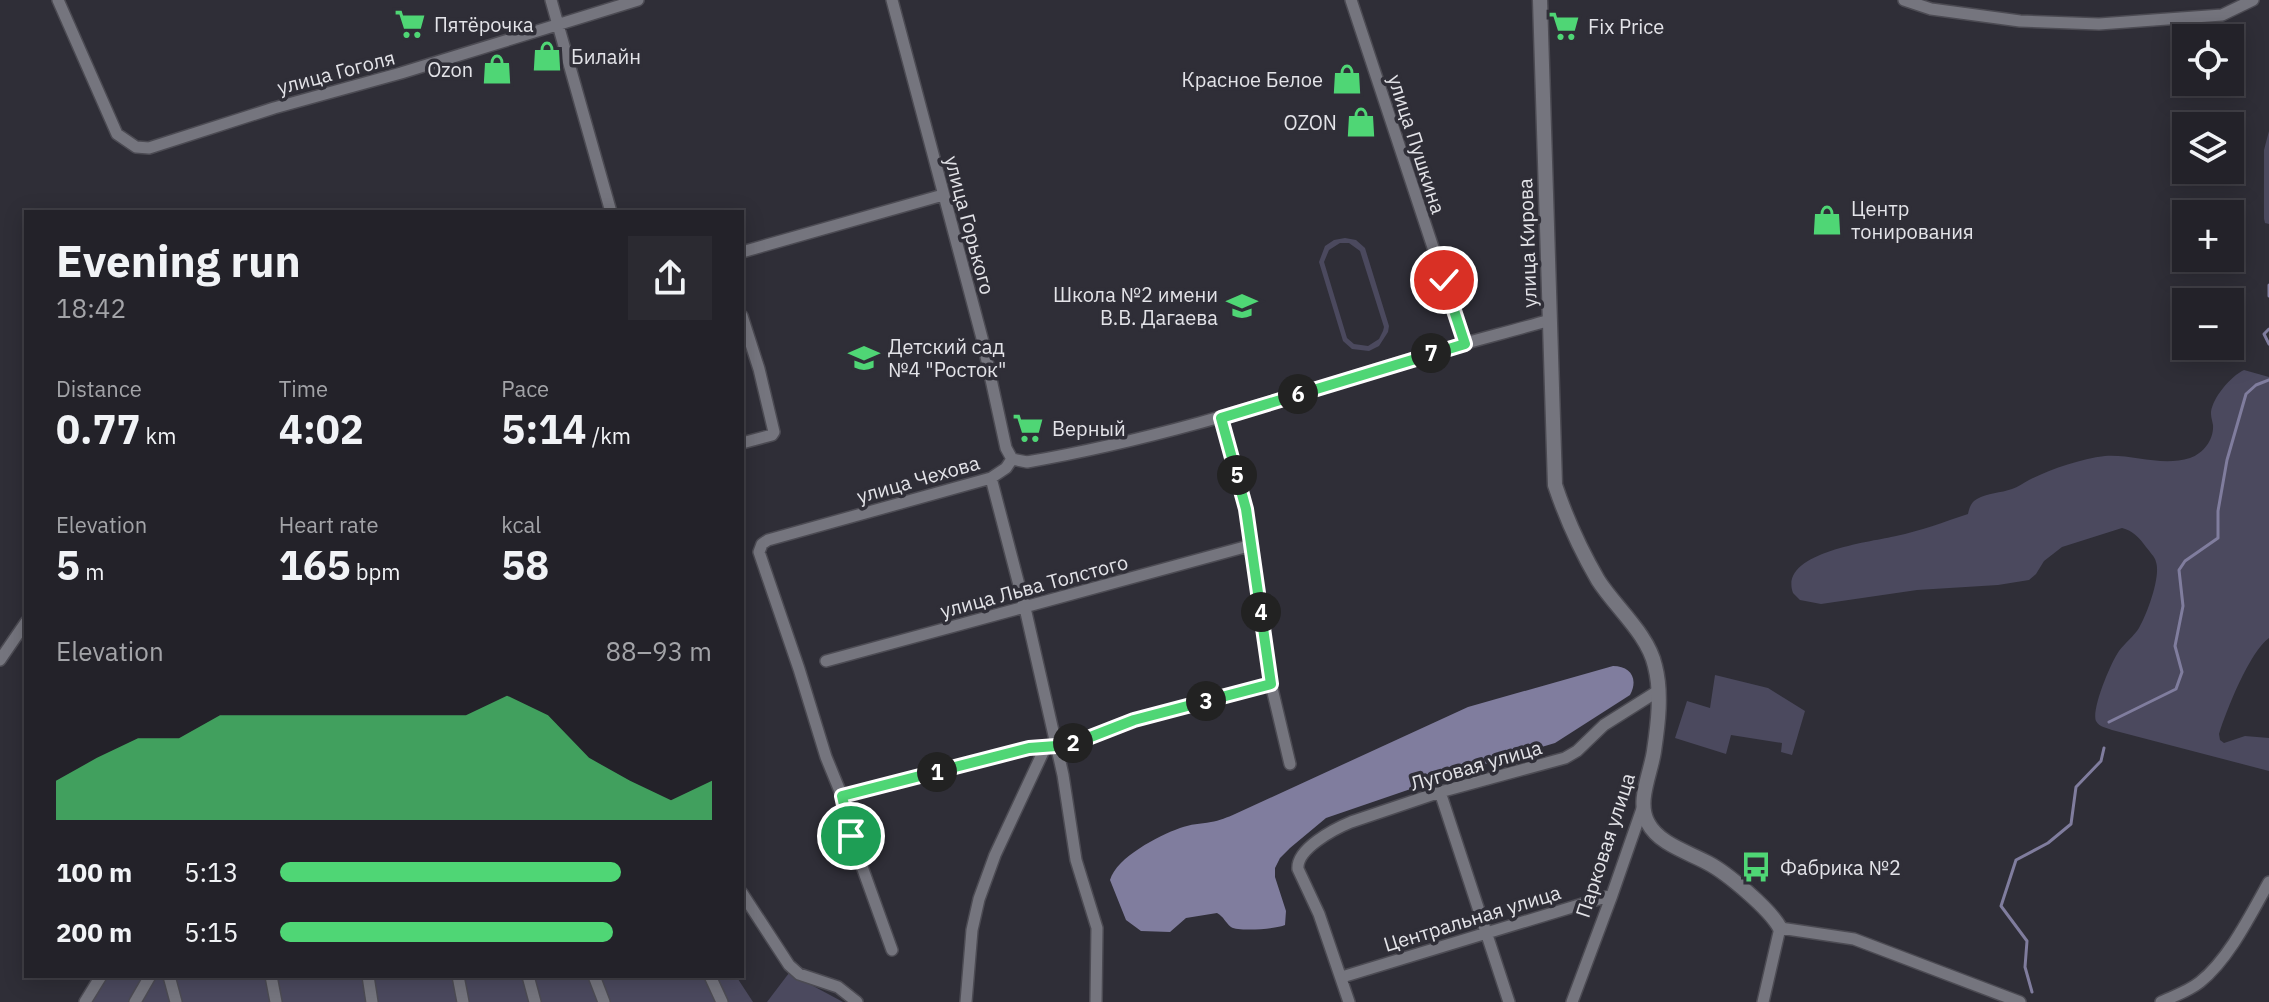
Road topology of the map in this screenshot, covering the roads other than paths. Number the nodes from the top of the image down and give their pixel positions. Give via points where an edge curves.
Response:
1 (58, 0) edge
2 (551, 0) edge
3 (638, 0) edge
4 (892, 0) edge
5 (1351, 0) edge
6 (1540, 0) edge
7 (1904, 0) edge
8 (2253, 0) edge
9 (559, 25) junction
10 (943, 195) junction
11 (610, 210) edge
12 (744, 251) edge
13 (1550, 320) junction
14 (744, 322) edge
15 (1465, 344) junction
16 (1221, 418) junction
17 (744, 442) edge
18 (1012, 459) junction
19 (991, 478) junction
20 (1252, 545) junction
21 (1025, 608) junction
22 (24, 625) edge
23 (1648, 649) joint
24 (0, 660) edge
25 (826, 661) dead end
26 (1271, 684) junction
27 (1658, 691) junction
28 (1050, 747) junction
29 (1290, 764) dead end
30 (1440, 792) junction
31 (842, 796) junction
32 (1643, 805) junction
33 (2269, 882) edge
34 (1612, 895) junction
35 (744, 896) edge
36 (1780, 928) junction
37 (1488, 933) junction
38 (892, 950) dead end
39 (1342, 977) junction
40 (100, 978) edge
41 (149, 978) edge
42 (170, 978) edge
43 (271, 978) edge
44 (368, 978) edge
45 (458, 978) edge
46 (529, 978) edge
47 (595, 978) edge
48 (711, 978) edge
49 (2189, 996) edge
50 (85, 1002) edge
51 (135, 1002) edge
52 (176, 1002) edge
53 (276, 1002) edge
54 (372, 1002) edge
55 (463, 1002) edge
56 (535, 1002) edge
57 (604, 1002) edge
58 (722, 1002) edge
59 (857, 1002) edge
60 (966, 1002) edge
61 (1096, 1002) edge
62 (1349, 1002) edge
63 (1509, 1002) edge
64 (1572, 1002) edge
65 (1763, 1002) edge
66 (2020, 1002) edge
67 (2161, 1002) edge

1 - 9 street, улица Гоголя via 117,134 136,147 149,148
2 - 9 street
3 - 9 street, улица Гоголя
4 - 10 street, улица Горького
5 - 15 street, улица Пушкина
6 - 13 street, улица Кирова
7 - 8 street via 1931,9 2020,21 2099,24 2222,15
9 - 11 street
10 - 12 street
10 - 18 street, улица Горького
13 - 15 street
13 - 23 street, улица Кирова via 1555,485 1599,582
14 - 17 street via 774,432
15 - 16 street
16 - 18 street via 1070,454 1027,462
16 - 20 street
18 - 19 street, улица Чехова
19 - 21 street
19 - 31 street, улица Чехова via 762,544 759,552
20 - 21 street, улица Льва Толстого
20 - 26 street
21 - 25 street, улица Льва Толстого
21 - 28 street
22 - 24 street
23 - 27 street, Парковая улица
26 - 28 street
26 - 29 street
27 - 30 street, Луговая улица via 1565,758
27 - 32 street, Парковая улица via 1654,754
28 - 31 street
28 - 60 street via 995,855 979,899
28 - 61 street via 1063,775 1076,860 1098,934
30 - 37 street
30 - 39 street, Луговая улица via 1341,826 1297,861
31 - 38 street
32 - 34 street, Парковая улица
32 - 36 street via 1647,822 1662,839 1712,865
33 - 49 street via 2220,960
34 - 37 street, Центральная улица
34 - 64 street, Парковая улица
35 - 59 street via 789,965 799,974 838,987
36 - 65 street
36 - 66 street via 1854,939
37 - 39 street, Центральная улица
37 - 63 street
39 - 62 street
40 - 50 street
41 - 51 street
42 - 52 street
43 - 53 street
44 - 54 street
45 - 55 street
46 - 56 street
47 - 57 street
48 - 58 street
49 - 67 street

